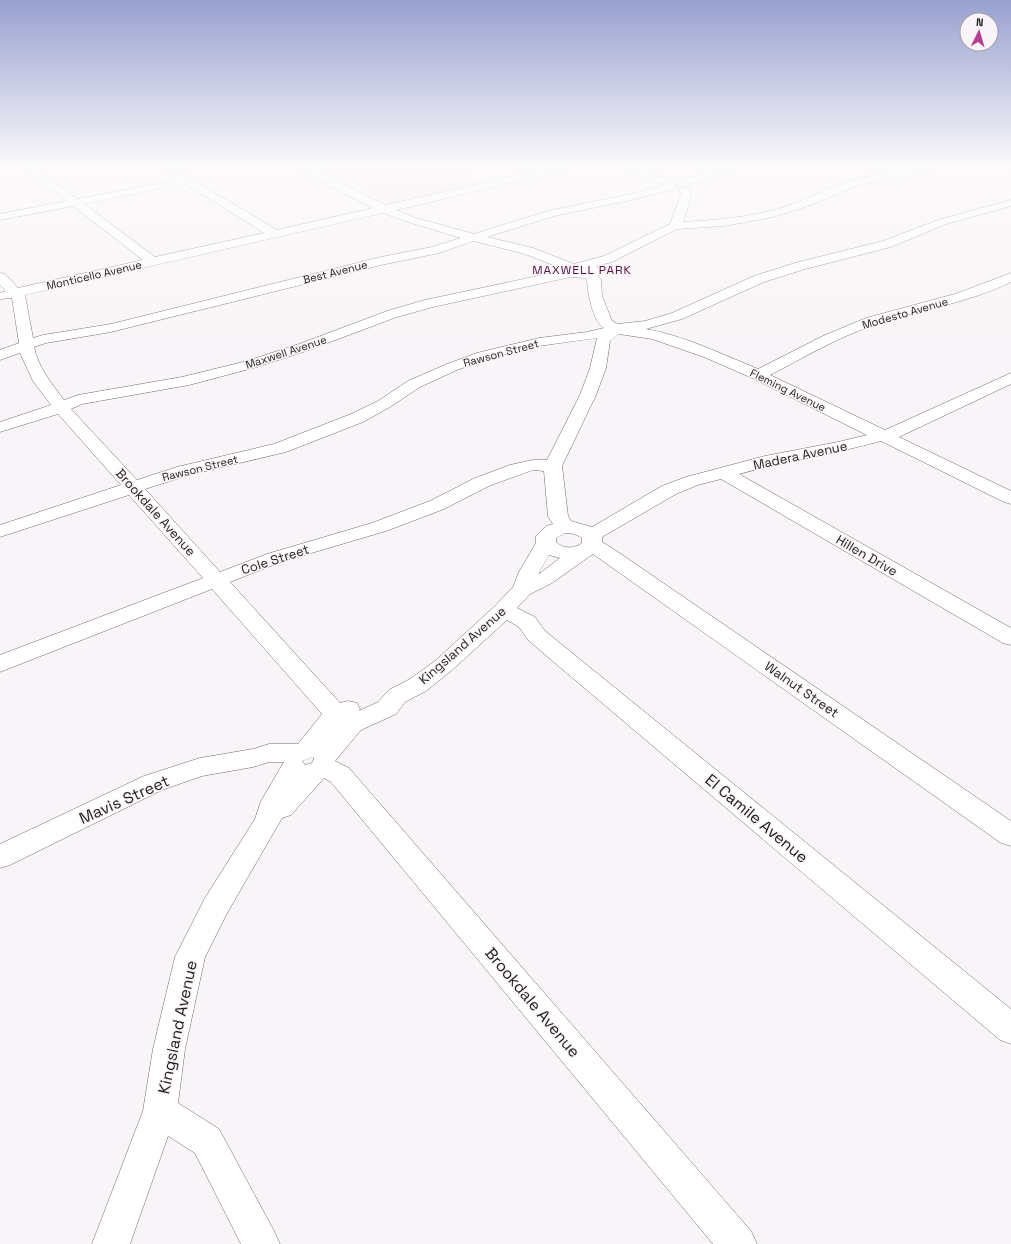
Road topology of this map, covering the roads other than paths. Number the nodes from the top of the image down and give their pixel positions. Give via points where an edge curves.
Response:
1 (105, 226) edge
2 (262, 226) edge
3 (310, 226) edge
4 (432, 226) edge
5 (513, 226) edge
6 (675, 226) edge
7 (932, 226) edge
8 (275, 234) junction
9 (475, 238) junction
10 (608, 258) junction
11 (153, 262) junction
12 (574, 269) junction
13 (592, 273) junction
14 (0, 277) edge
15 (1011, 277) edge
16 (8, 295) edge
17 (616, 329) junction
18 (27, 346) junction
19 (0, 355) edge
20 (758, 375) junction
21 (1011, 378) edge
22 (61, 407) junction
23 (0, 427) edge
24 (881, 436) junction
25 (553, 466) junction
26 (723, 472) junction
27 (133, 487) junction
28 (1011, 498) edge
29 (564, 527) junction
30 (0, 531) edge
31 (546, 543) junction
32 (588, 544) junction
33 (216, 580) junction
34 (524, 589) junction
35 (503, 611) junction
36 (1011, 638) edge
37 (0, 664) edge
38 (344, 719) junction
39 (308, 761) junction
40 (1011, 835) edge
41 (0, 857) edge
42 (1011, 1029) edge
43 (160, 1111) junction
44 (111, 1244) edge
45 (261, 1244) edge
46 (738, 1244) edge

1 - 11 street
2 - 8 street
3 - 8 street, Monticello Avenue
4 - 9 street
5 - 9 street, Best Avenue
6 - 10 street
7 - 17 street, Rawson Street via 887,244 759,279 677,316 646,325
8 - 11 street, Monticello Avenue
9 - 12 street via 529,251
9 - 18 street, Best Avenue via 435,250 111,328 43,339
10 - 12 street
10 - 13 street
11 - 16 street, Monticello Avenue
12 - 13 street via 581,275
12 - 22 street, Maxwell Avenue via 392,314 252,364 183,382 78,400
13 - 17 street via 595,296 606,323
14 - 16 street
15 - 20 street, Modesto Avenue via 960,297 871,321
16 - 18 street, Brookdale Avenue via 18,297
17 - 20 street, Fleming Avenue via 655,335
17 - 25 street via 603,340 598,368 588,395
17 - 27 street, Rawson Street via 587,336 540,342 482,356 414,384 377,408 324,432 280,448 183,471
18 - 19 street, Best Avenue
18 - 22 street, Brookdale Avenue via 28,355 40,381
20 - 24 street, Fleming Avenue
21 - 24 street, Madera Avenue via 893,433
22 - 23 street, Maxwell Avenue
22 - 27 street, Brookdale Avenue
24 - 26 street, Madera Avenue
24 - 28 street, Fleming Avenue
25 - 29 street via 558,516
25 - 33 street, Cole Street via 533,465 516,469 379,528 274,558
26 - 32 street, Madera Avenue via 669,490 605,528
26 - 36 street, Hillen Drive
27 - 30 street, Rawson Street
27 - 33 street, Brookdale Avenue
29 - 31 street via 549,533
29 - 32 street via 584,530
31 - 32 street via 556,551 573,554
31 - 34 street, Kingsland Avenue via 529,572
32 - 34 street, Kingsland Avenue via 545,579
32 - 40 street, Walnut Street via 605,552
33 - 37 street, Cole Street
33 - 38 street, Brookdale Avenue
34 - 35 street, Kingsland Avenue
35 - 38 street, Kingsland Avenue via 443,666 418,685 397,696 387,708
35 - 42 street, El Camile Avenue via 519,616 532,627 537,636
38 - 39 street, Kingsland Avenue
39 - 41 street, Mavis Street via 266,764 253,758 200,767 153,783
39 - 43 street, Kingsland Avenue via 286,804 268,821 215,907 190,957 169,1049
39 - 46 street, Brookdale Avenue via 340,775
43 - 44 street, Kingsland Avenue
43 - 45 street via 207,1140

